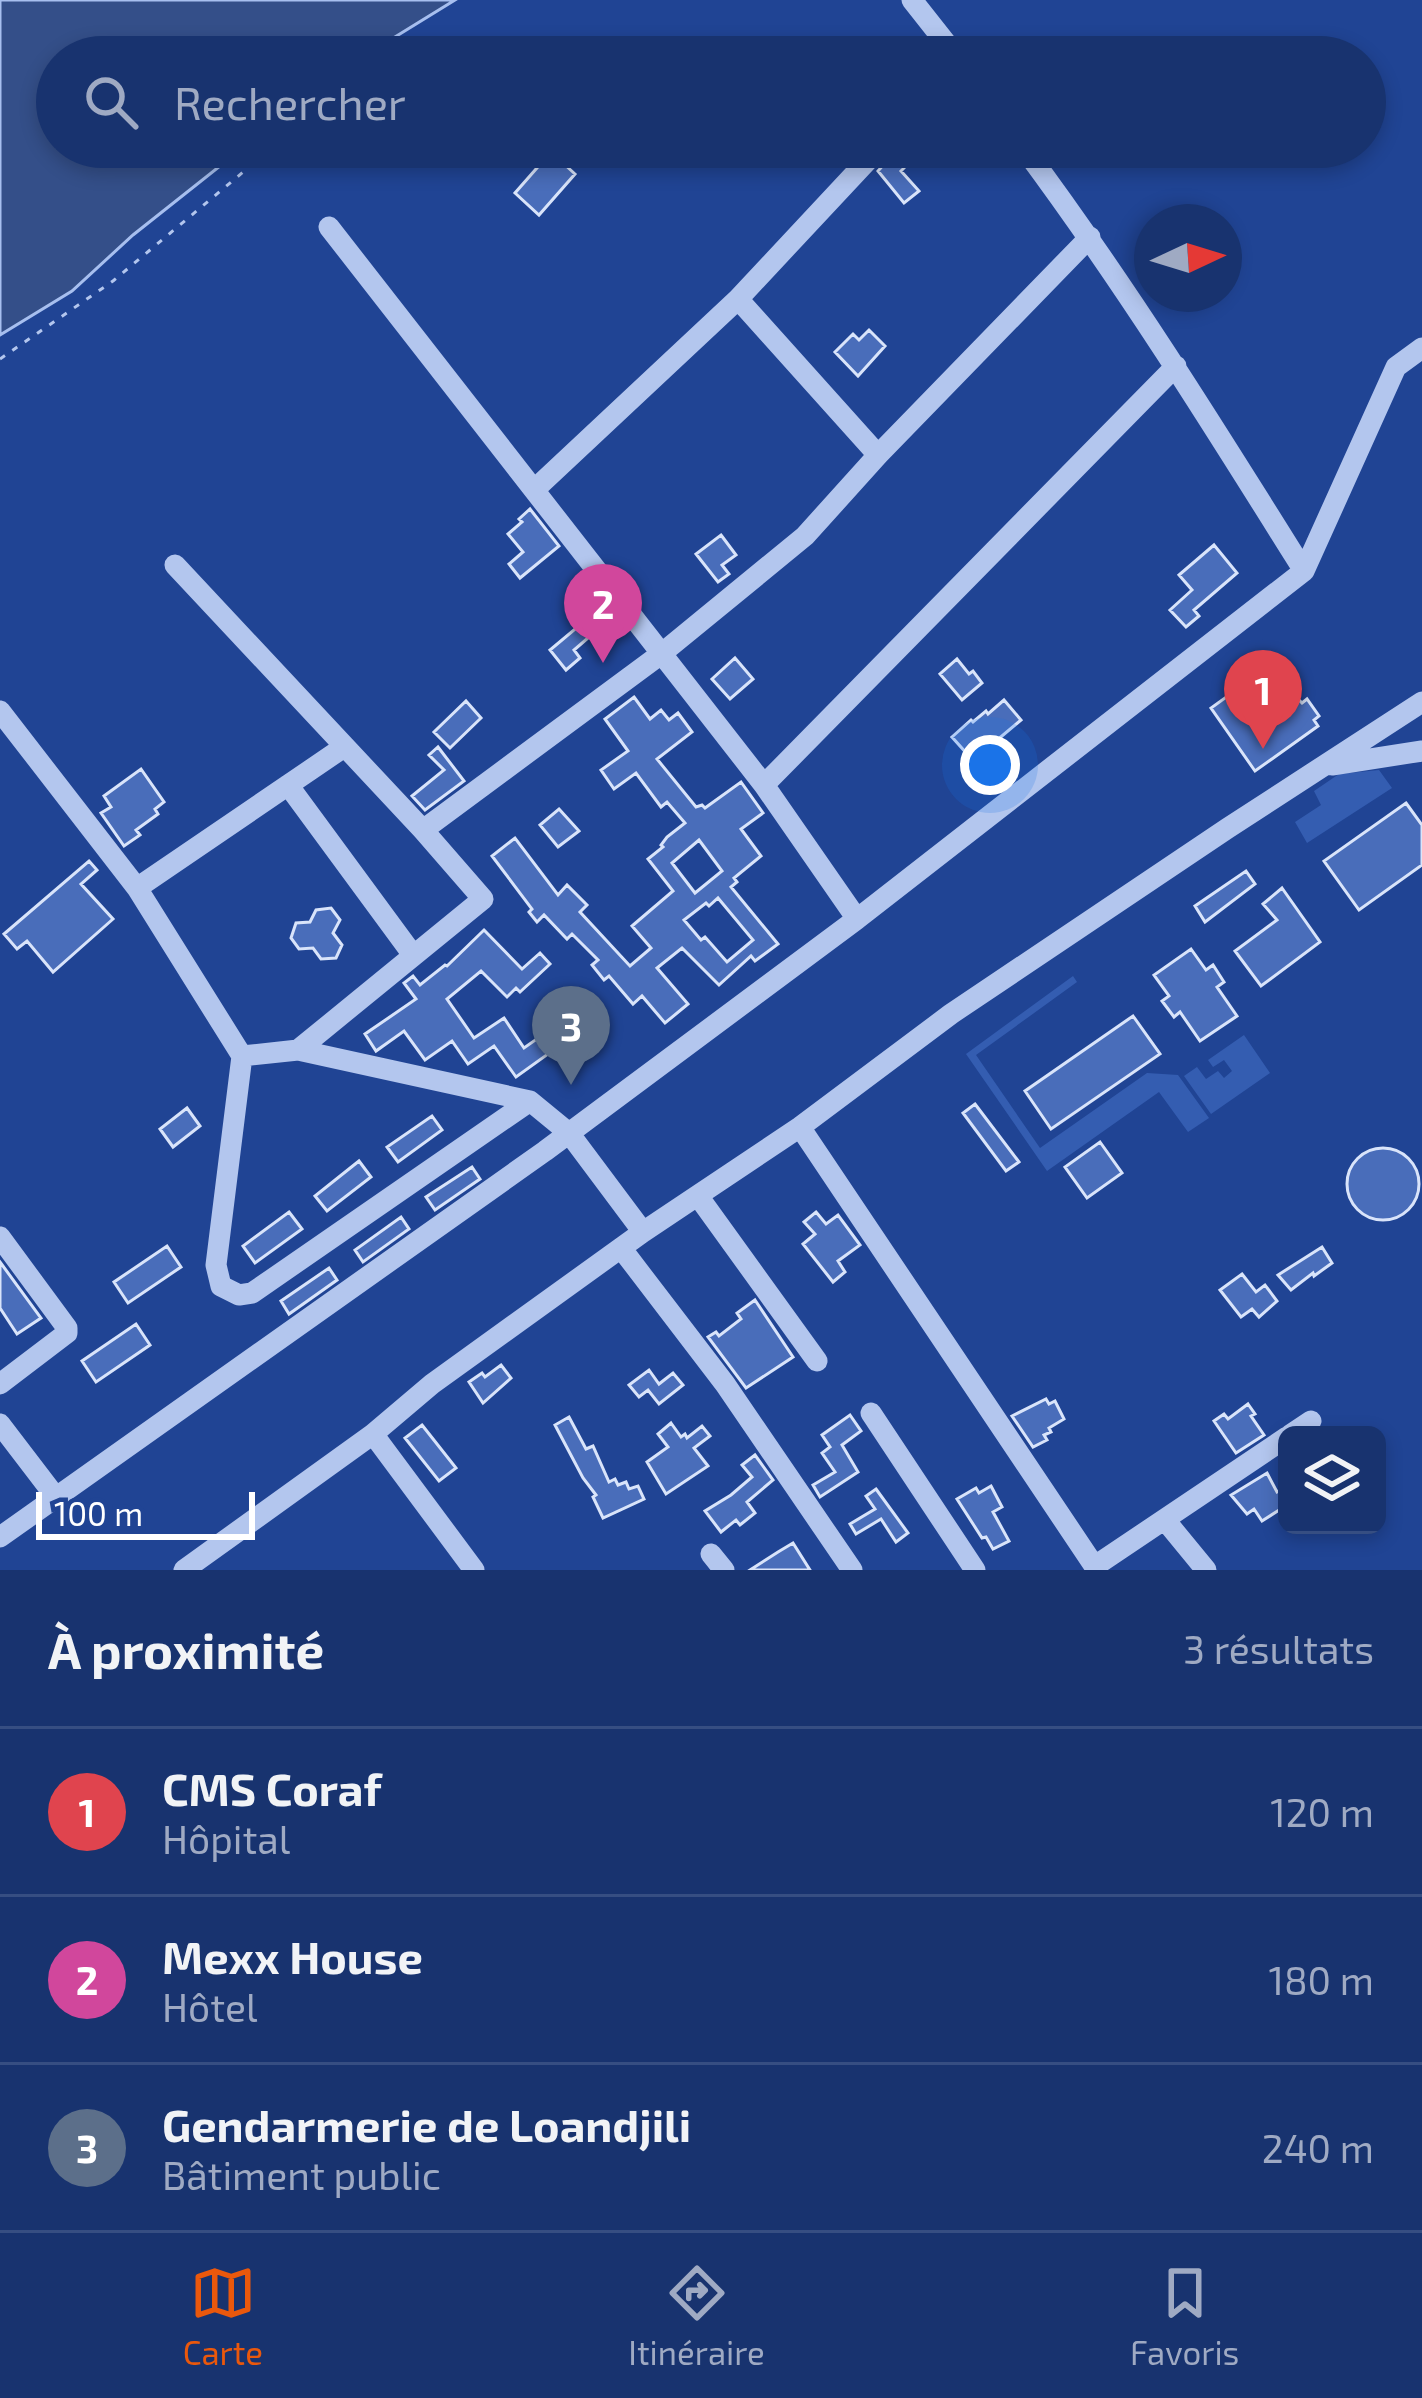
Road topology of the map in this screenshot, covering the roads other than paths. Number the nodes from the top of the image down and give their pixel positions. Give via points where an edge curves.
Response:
1 (912, 0) edge
2 (940, 36) edge
3 (860, 168) edge
4 (1039, 168) edge
5 (329, 227) dead end
6 (1090, 237) junction
7 (738, 299) junction
8 (1422, 348) edge
9 (1176, 366) junction
10 (878, 455) junction
11 (534, 490) junction
12 (175, 565) dead end
13 (1304, 571) junction
14 (661, 654) junction
15 (1422, 702) edge
16 (0, 711) edge
17 (344, 747) junction
18 (1422, 751) edge
19 (1325, 766) junction
20 (288, 785) junction
21 (764, 785) junction
22 (423, 830) junction
23 (137, 888) junction
24 (857, 920) junction
25 (413, 955) junction
26 (298, 1050) junction
27 (242, 1056) junction
28 (530, 1101) junction
29 (800, 1127) junction
30 (569, 1133) junction
31 (698, 1196) junction
32 (643, 1232) junction
33 (0, 1237) edge
34 (621, 1248) junction
35 (817, 1361) dead end
36 (0, 1384) edge
37 (871, 1413) dead end
38 (1311, 1420) dead end
39 (0, 1424) edge
40 (1302, 1426) edge
41 (374, 1434) junction
42 (1278, 1443) edge
43 (55, 1496) junction
44 (1166, 1520) junction
45 (0, 1537) edge
46 (213, 1562) edge
47 (1096, 1568) edge
48 (184, 1570) edge
49 (474, 1570) edge
50 (852, 1570) edge
51 (975, 1570) edge
52 (1206, 1570) edge

1 - 2 street
3 - 7 street
4 - 6 street
5 - 11 street
6 - 9 street
6 - 10 street
7 - 10 street
7 - 11 street
8 - 13 street via 1396,367
9 - 13 street
9 - 21 street
10 - 14 street via 805,536
11 - 14 street
12 - 17 street
13 - 24 street
14 - 21 street
14 - 22 street
15 - 19 street
16 - 23 street
17 - 20 street
17 - 22 street
18 - 19 street
19 - 29 street via 951,1014
20 - 23 street
20 - 25 street
21 - 24 street
22 - 25 street via 483,899
23 - 27 street
24 - 30 street
25 - 26 street
26 - 27 street
26 - 28 street
27 - 28 street via 216,1265 221,1286 239,1295 266,1285
28 - 30 street
29 - 31 street
29 - 47 street
30 - 32 street
30 - 43 street
31 - 32 street
31 - 35 street
32 - 34 street
33 - 36 street via 67,1333
34 - 41 street
34 - 50 street
37 - 51 street
38 - 40 street
39 - 43 street
41 - 46 street
41 - 49 street
42 - 44 street
43 - 45 street
44 - 47 street
44 - 52 street
46 - 48 street

